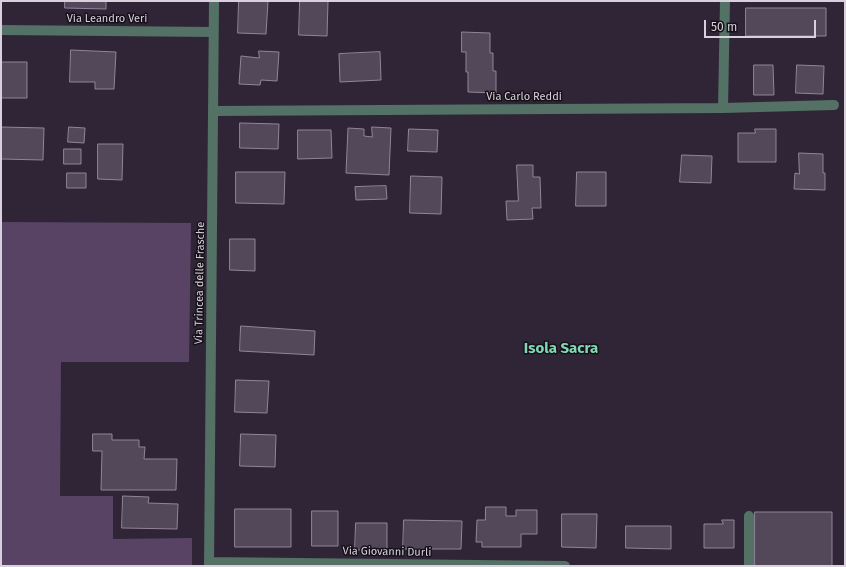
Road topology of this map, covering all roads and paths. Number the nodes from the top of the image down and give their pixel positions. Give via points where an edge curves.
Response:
1 (214, 1) edge
2 (726, 1) edge
3 (1, 30) edge
4 (213, 32) junction
5 (834, 105) dead end
6 (723, 108) junction
7 (214, 110) junction
8 (749, 516) dead end
9 (209, 564) edge
10 (565, 566) edge
11 (748, 566) edge

1 - 4 street, Via Trincea delle Frasche
2 - 6 street
3 - 4 street, Via Leandro Veri
4 - 7 street, Via Trincea delle Frasche
5 - 6 street, Via Carlo Reddi
6 - 7 street, Via Carlo Reddi
7 - 9 street, Via Trincea delle Frasche
8 - 11 street
9 - 10 street, Via Giovanni Durli

